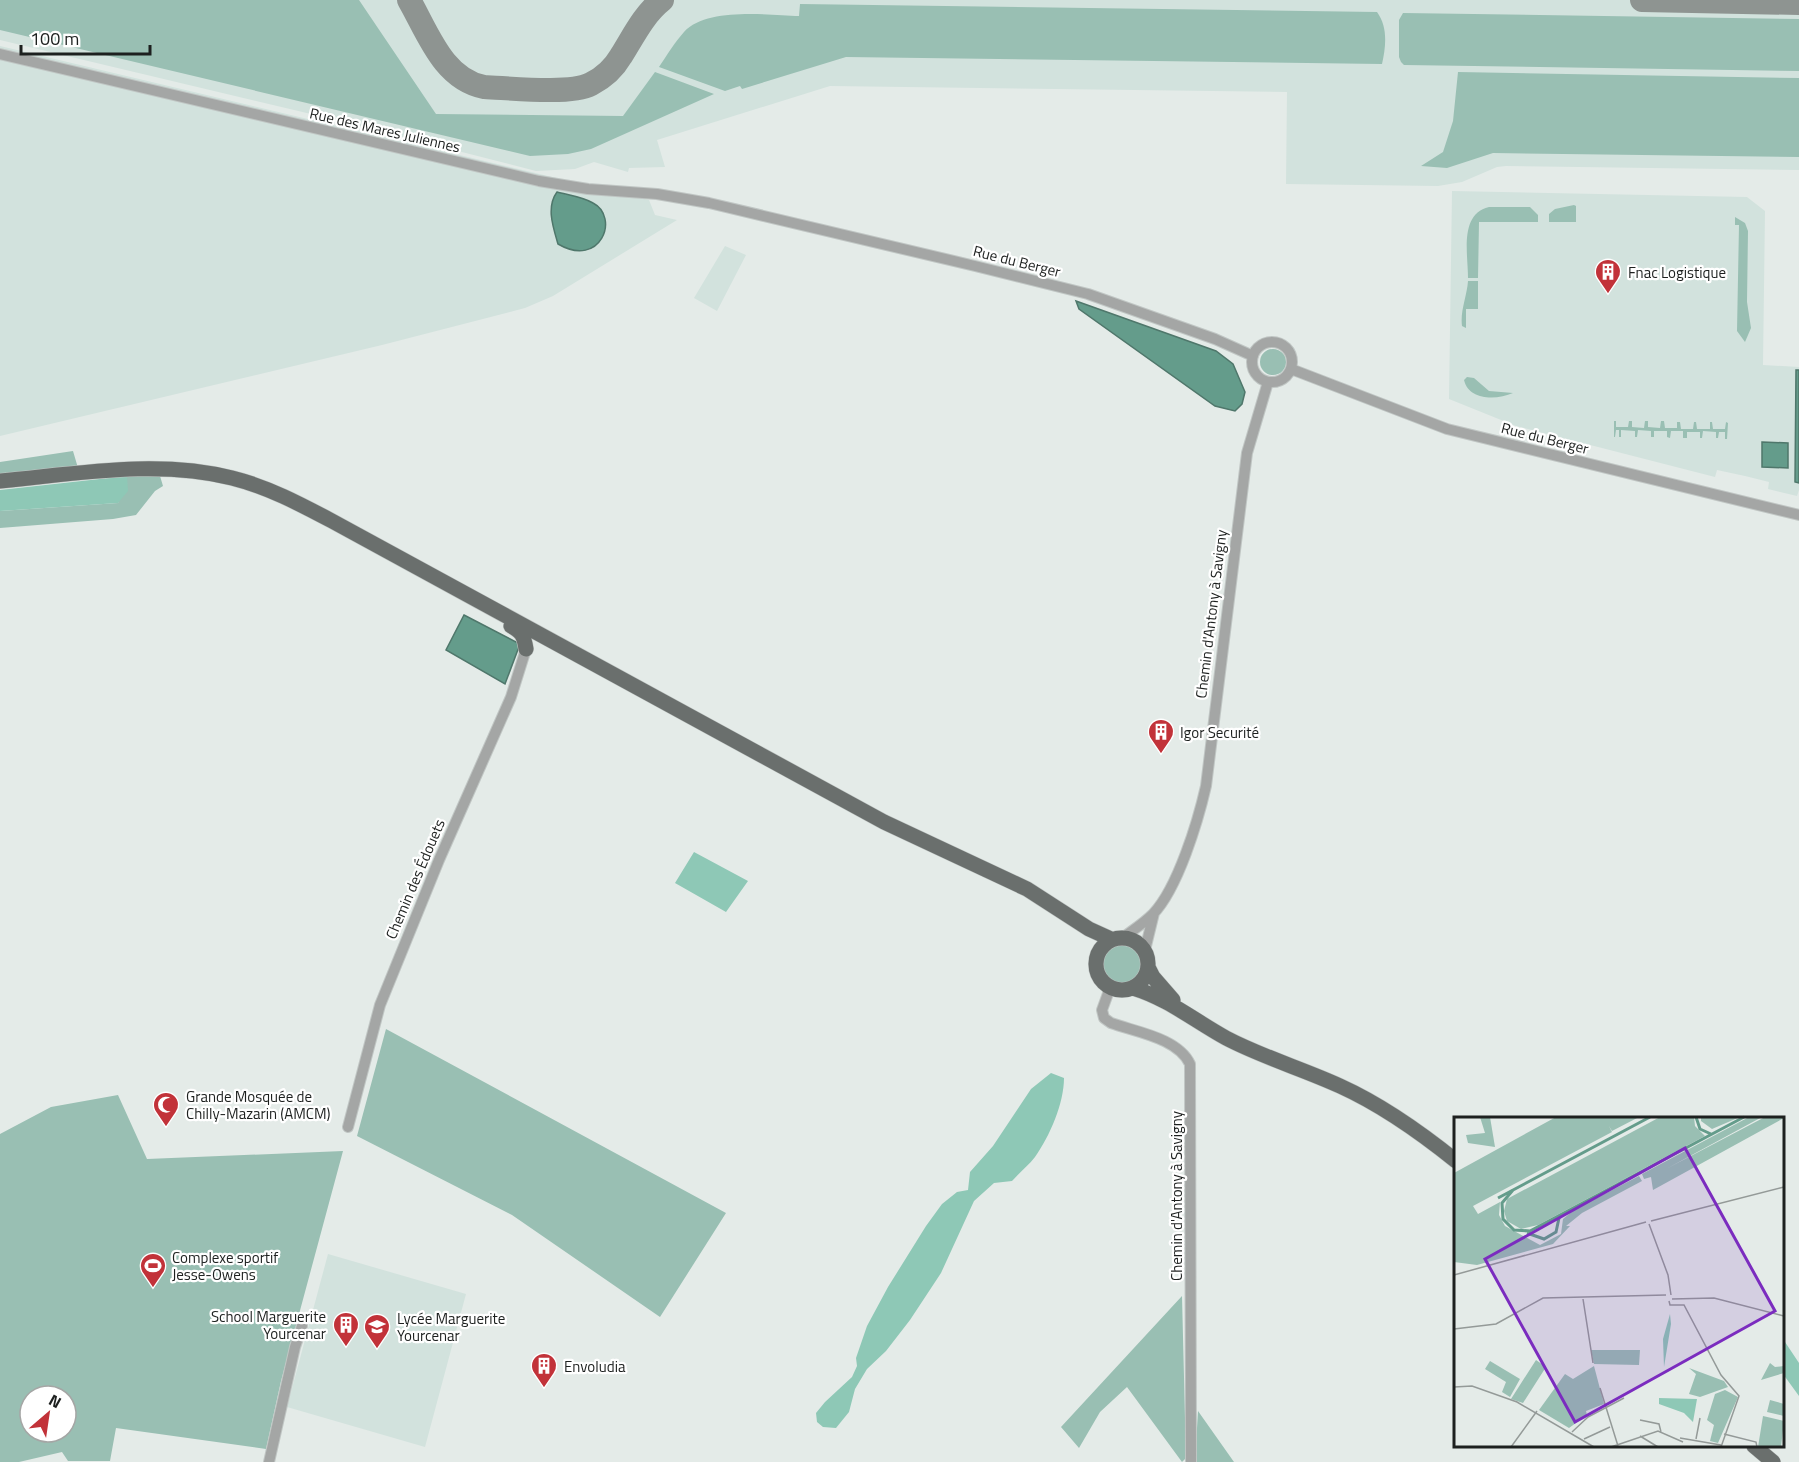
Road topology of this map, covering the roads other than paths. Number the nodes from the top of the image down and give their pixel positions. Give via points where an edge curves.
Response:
1 (0, 54) edge
2 (767, 216) joint
3 (1253, 356) junction
4 (1291, 369) junction
5 (1268, 382) junction
6 (0, 481) edge
7 (1799, 515) edge
8 (479, 601) junction
9 (526, 649) junction
10 (586, 659) junction
11 (1052, 904) junction
12 (1154, 913) junction
13 (1117, 938) junction
14 (1145, 951) junction
15 (1096, 958) junction
16 (1148, 967) junction
17 (1110, 988) junction
18 (1133, 988) junction
19 (1201, 1023) junction
20 (348, 1127) dead end
21 (1454, 1160) edge
22 (302, 1326) dead end
23 (1746, 1447) edge
24 (1755, 1447) edge
25 (269, 1462) edge
26 (1191, 1462) edge
27 (1762, 1462) edge
28 (1773, 1462) edge

1 - 2 street, Rue des Mares Juliennes via 539,181 657,194
2 - 3 street, Rue du Berger via 1088,294
3 - 4 street via 1264,343 1280,343 1291,354
3 - 5 street via 1256,374
4 - 5 street via 1281,380
4 - 7 street, Rue du Berger via 1447,429
5 - 12 street, Chemin d'Antony à Savigny via 1247,453 1206,786 1185,855
6 - 8 main road via 127,469 201,472 231,478 294,501
8 - 9 main road via 487,612 521,631
8 - 10 main road
9 - 10 main road via 534,639 575,660
9 - 20 street, Chemin des Édouets via 511,697 380,1005
10 - 11 main road via 884,822 1000,875
11 - 13 main road via 1089,929
11 - 15 main road via 1090,944
12 - 13 street
12 - 14 street
13 - 14 main road via 1135,941
13 - 15 main road via 1103,945
14 - 16 main road
15 - 17 main road via 1098,977
16 - 18 main road via 1143,980
16 - 19 main road via 1162,989
17 - 18 main road
17 - 26 street, Chemin d'Antony à Savigny via 1102,1010 1107,1021 1171,1043 1186,1055 1190,1064
18 - 19 main road
19 - 21 main road via 1226,1038 1342,1087 1392,1115
22 - 25 street
23 - 27 main road
24 - 28 main road

